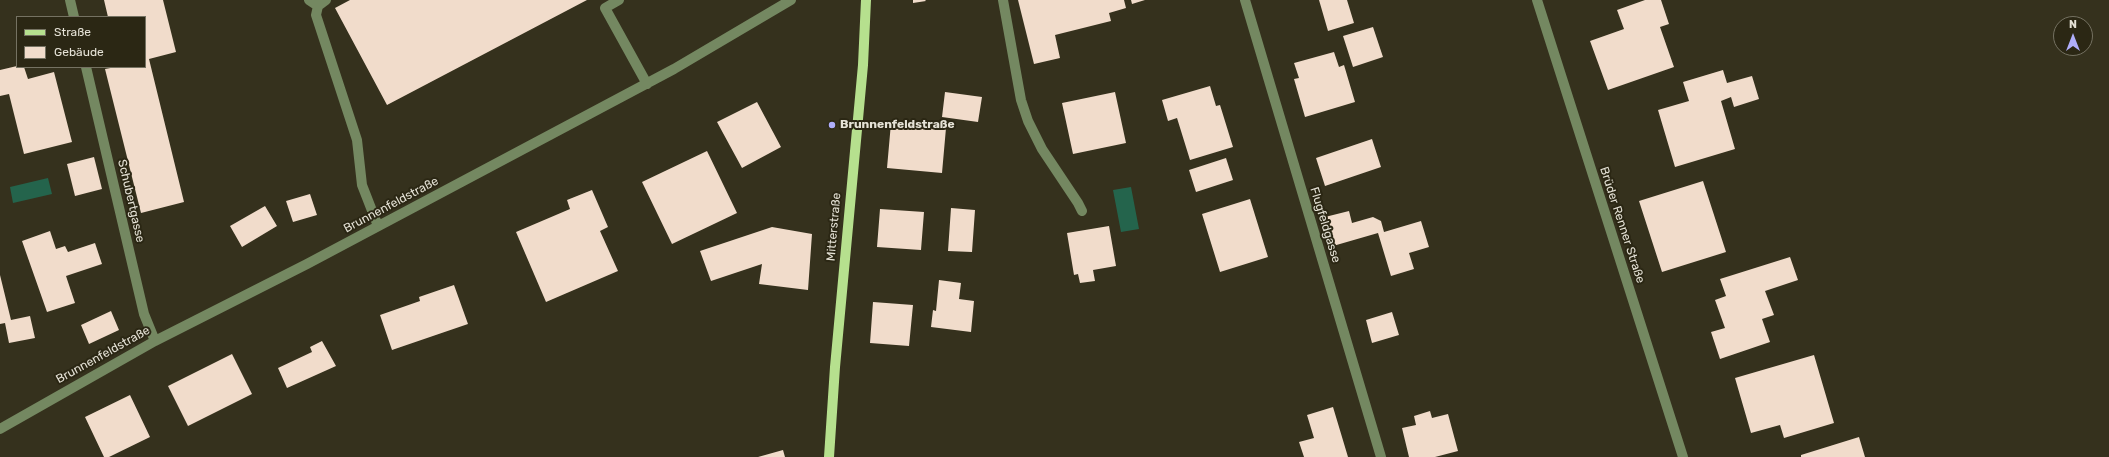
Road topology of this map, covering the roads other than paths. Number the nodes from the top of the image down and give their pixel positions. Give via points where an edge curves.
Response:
1 (70, 0) edge
2 (309, 0) edge
3 (619, 0) edge
4 (791, 0) edge
5 (866, 0) edge
6 (1003, 0) edge
7 (1245, 0) edge
8 (1537, 0) edge
9 (322, 3) edge
10 (74, 16) edge
11 (86, 68) edge
12 (647, 84) junction
13 (1082, 211) dead end
14 (378, 226) junction
15 (154, 340) junction
16 (0, 429) edge
17 (829, 457) edge
18 (1381, 457) edge
19 (1684, 457) edge

1 - 10 street
2 - 9 street
3 - 12 street via 605,8
4 - 12 street, Brunnenfeldstraße
5 - 17 main road, Mitterstraße via 863,65
6 - 13 street via 1021,100 1028,121 1042,149
7 - 18 street, Flugfeldgasse
8 - 19 street, Brüder Renner Straße
9 - 14 street via 316,15 357,140 362,185
11 - 15 street, Schubertgasse via 144,314
12 - 14 street, Brunnenfeldstraße
14 - 15 street, Brunnenfeldstraße
15 - 16 street, Brunnenfeldstraße

